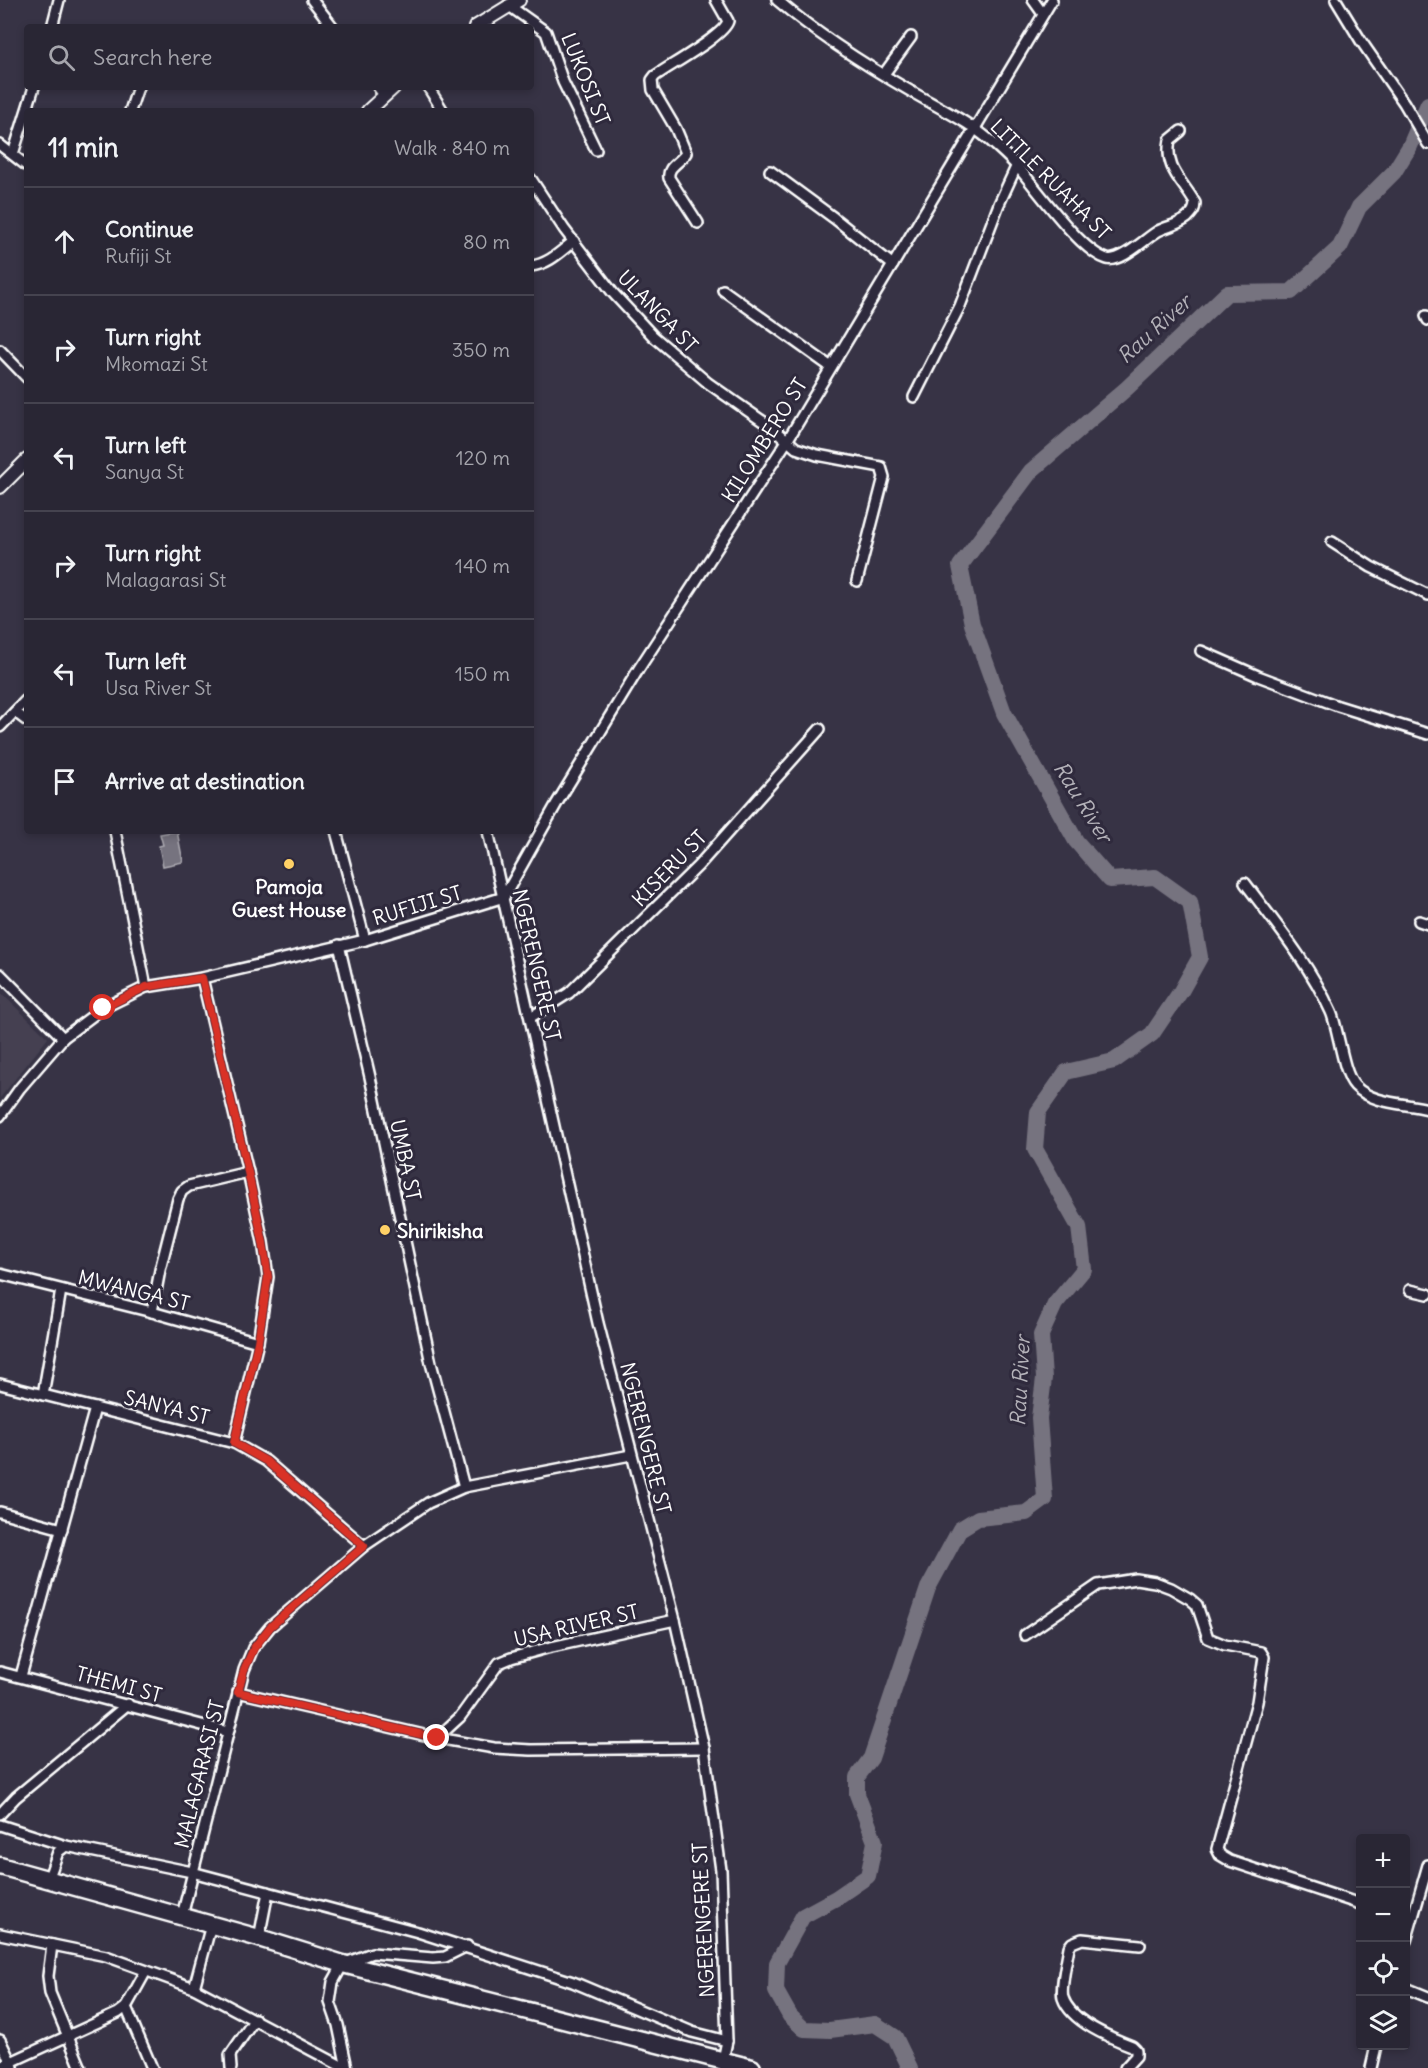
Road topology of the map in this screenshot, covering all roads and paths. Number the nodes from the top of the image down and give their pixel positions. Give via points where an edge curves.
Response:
1 (59, 0) edge
2 (312, 0) edge
3 (716, 0) edge
4 (777, 0) edge
5 (1032, 0) edge
6 (1052, 0) edge
7 (1336, 0) edge
8 (513, 2) edge
9 (1043, 14) junction
10 (53, 24) edge
11 (331, 24) edge
12 (480, 24) edge
13 (911, 37) dead end
14 (884, 74) junction
15 (33, 90) edge
16 (137, 90) edge
17 (386, 90) edge
18 (430, 90) edge
19 (27, 108) edge
20 (131, 108) edge
21 (371, 108) edge
22 (441, 108) edge
23 (24, 119) edge
24 (975, 128) junction
25 (1181, 131) dead end
26 (1426, 140) edge
27 (0, 144) edge
28 (596, 150) dead end
29 (13, 154) junction
30 (24, 163) edge
31 (1017, 165) junction
32 (770, 171) dead end
33 (534, 183) edge
34 (698, 223) dead end
35 (574, 241) junction
36 (893, 265) junction
37 (534, 266) edge
38 (723, 290) dead end
39 (0, 350) edge
40 (831, 367) junction
41 (24, 375) edge
42 (914, 397) dead end
43 (787, 441) junction
44 (24, 463) edge
45 (0, 487) edge
46 (1332, 542) dead end
47 (857, 581) dead end
48 (1428, 595) edge
49 (1202, 651) dead end
50 (24, 702) edge
51 (15, 712) junction
52 (24, 719) edge
53 (0, 727) edge
54 (819, 729) dead end
55 (1428, 734) edge
56 (116, 834) edge
57 (337, 834) edge
58 (489, 834) edge
59 (1245, 883) dead end
60 (504, 897) junction
61 (365, 940) junction
62 (339, 945) junction
63 (0, 974) edge
64 (202, 978) junction
65 (146, 987) junction
66 (531, 1017) junction
67 (63, 1038) junction
68 (1428, 1109) edge
69 (0, 1116) edge
70 (248, 1172) junction
71 (0, 1274) edge
72 (61, 1290) junction
73 (1410, 1290) dead end
74 (1428, 1294) edge
75 (153, 1312) junction
76 (258, 1342) junction
77 (0, 1384) edge
78 (43, 1395) junction
79 (95, 1408) junction
80 (234, 1443) junction
81 (631, 1455) junction
82 (464, 1487) junction
83 (0, 1512) edge
84 (62, 1528) junction
85 (364, 1546) junction
86 (675, 1620) junction
87 (1024, 1635) dead end
88 (0, 1672) edge
89 (21, 1677) junction
90 (238, 1692) junction
91 (128, 1704) junction
92 (228, 1732) junction
93 (437, 1738) junction
94 (704, 1748) junction
95 (0, 1814) edge
96 (0, 1824) edge
97 (66, 1846) junction
98 (1428, 1865) edge
99 (0, 1866) edge
100 (192, 1872) junction
101 (48, 1880) junction
102 (268, 1892) junction
103 (1356, 1903) edge
104 (1410, 1915) edge
105 (182, 1916) junction
106 (211, 1925) junction
107 (0, 1934) edge
108 (259, 1938) junction
109 (52, 1944) junction
110 (1140, 1945) dead end
111 (467, 1946) junction
112 (343, 1964) junction
113 (146, 1971) junction
114 (194, 1988) junction
115 (1410, 1990) edge
116 (1428, 1997) edge
117 (126, 2007) junction
118 (255, 2019) junction
119 (67, 2036) junction
120 (0, 2040) edge
121 (727, 2041) junction
122 (1375, 2050) edge
123 (723, 2064) edge
124 (12, 2065) edge
125 (0, 2067) edge
126 (81, 2068) edge
127 (152, 2068) edge
128 (231, 2068) edge
129 (346, 2068) edge
130 (752, 2068) edge
131 (1125, 2068) edge
132 (1371, 2068) edge

1 - 10 street
2 - 11 street
3 - 34 street via 727,18 726,27 655,76 652,85 686,153 670,169 669,178
4 - 14 street, LITTLE RUAHA ST
5 - 9 street
6 - 9 street, KILOMBERO ST
7 - 26 street
8 - 12 street
8 - 28 street, LUKOSI ST via 546,32 563,82
9 - 24 street, KILOMBERO ST
13 - 14 street
14 - 24 street, LITTLE RUAHA ST
15 - 19 street
16 - 20 street
17 - 21 street
18 - 22 street
23 - 29 street
24 - 31 street, LITTLE RUAHA ST
24 - 36 street, KILOMBERO ST
25 - 31 street, LITTLE RUAHA ST via 1170,140 1170,155 1180,183 1195,203 1193,212 1180,223 1158,231 1110,260 1072,231
27 - 29 street
29 - 30 street
31 - 42 street via 960,306
32 - 36 street
33 - 35 street, ULANGA ST
35 - 37 street via 543,264
35 - 43 street, ULANGA ST via 613,293 659,342
36 - 40 street, KILOMBERO ST
38 - 40 street
39 - 41 street
40 - 43 street, KILOMBERO ST
43 - 47 street, ULANGA ST via 804,452 882,469 884,477
43 - 60 street, KILOMBERO ST via 638,670
44 - 45 street
46 - 48 street via 1371,567
49 - 55 street via 1338,706
50 - 51 street
51 - 52 street
51 - 53 street
54 - 66 street, KISERU ST via 698,867 569,993
56 - 65 street
57 - 61 street
58 - 60 street, NGERENGERE ST
59 - 68 street via 1316,983 1332,1014 1353,1084 1372,1097
60 - 61 street, RUFIJI ST
60 - 66 street, NGERENGERE ST
61 - 62 street, RUFIJI ST
62 - 64 street, RUFIJI ST
62 - 82 street, UMBA ST via 431,1363
63 - 67 street
64 - 65 street, RUFIJI ST
64 - 70 street
65 - 67 street, RUFIJI ST via 103,1008
66 - 81 street, NGERENGERE ST
67 - 69 street, RUFIJI ST
70 - 75 street via 182,1191 165,1249
70 - 76 street via 268,1277
71 - 72 street, MWANGA ST
72 - 75 street, MWANGA ST
72 - 78 street
73 - 74 street
75 - 76 street, MWANGA ST
76 - 80 street
77 - 78 street, SANYA ST
78 - 79 street, SANYA ST
79 - 80 street, SANYA ST
79 - 84 street
80 - 85 street, SANYA ST via 266,1461
81 - 82 street, MALAGARASI ST
81 - 86 street, NGERENGERE ST
82 - 85 street, MALAGARASI ST via 428,1503
83 - 84 street
84 - 89 street
85 - 90 street, MALAGARASI ST via 270,1627 254,1648
86 - 93 street, USA RIVER ST via 547,1647 499,1663 460,1717
86 - 94 street, NGERENGERE ST
87 - 103 street via 1098,1585 1136,1580 1155,1582 1190,1599 1197,1605 1208,1638 1261,1652 1264,1657 1257,1702 1216,1849 1230,1861
88 - 89 street, THEMI ST
89 - 91 street, THEMI ST
90 - 92 street, MALAGARASI ST
90 - 93 street
91 - 92 street, THEMI ST
91 - 95 street
92 - 100 street, MALAGARASI ST
93 - 94 street via 531,1750
94 - 121 street, NGERENGERE ST via 721,1870
96 - 97 street
97 - 100 street
97 - 101 street via 58,1852
98 - 104 street
99 - 101 highway
100 - 102 street
100 - 105 street, MALAGARASI ST
101 - 105 highway
102 - 108 street
102 - 111 street
105 - 106 highway
106 - 108 highway
106 - 114 street
107 - 109 street
108 - 112 highway
109 - 113 street via 106,1956
109 - 119 street via 50,1992
110 - 131 street via 1082,1939 1072,1943 1064,1982 1063,1998 1073,2012 1091,2027 1136,2050 1136,2056
111 - 112 street via 445,1957 372,1953
111 - 121 street via 607,1995 692,2032
112 - 123 highway
112 - 129 street via 333,1982 330,2002
113 - 114 street
113 - 117 street
114 - 118 street
115 - 116 street
117 - 119 street
117 - 127 street
118 - 128 street via 230,2055
118 - 129 street
119 - 124 street
119 - 126 street
120 - 124 street
121 - 123 street, NGERENGERE ST
122 - 132 street
123 - 130 highway
124 - 125 street

